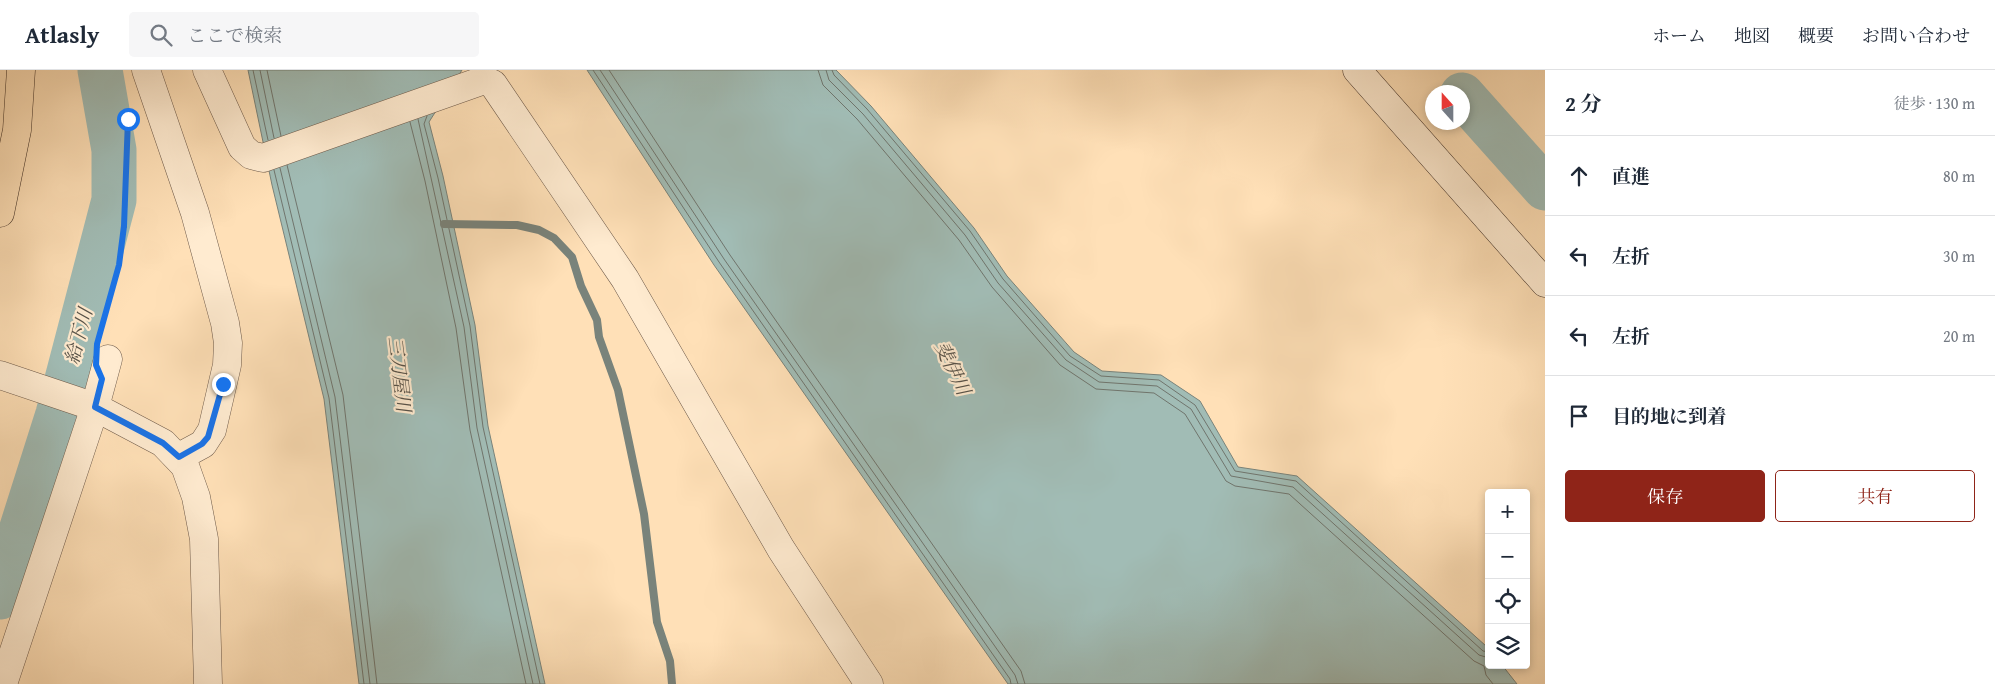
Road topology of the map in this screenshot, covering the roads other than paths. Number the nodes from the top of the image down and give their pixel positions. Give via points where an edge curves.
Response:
1 (21, 70) edge
2 (146, 70) edge
3 (207, 70) edge
4 (1357, 70) edge
5 (0, 213) edge
6 (1545, 283) edge
7 (105, 369) road end
8 (0, 375) edge
9 (90, 405) junction
10 (179, 457) junction
11 (4, 684) edge
12 (208, 684) edge
13 (869, 684) edge

1 - 5 main road via 17,130
2 - 10 street via 195,213 228,343 227,364 212,430 202,444
3 - 13 street via 242,147 251,155 263,158 484,80 493,84 625,279 781,550
4 - 6 street
7 - 9 street
8 - 9 street
9 - 10 street via 163,443
9 - 11 street
10 - 12 street via 196,497 204,539

